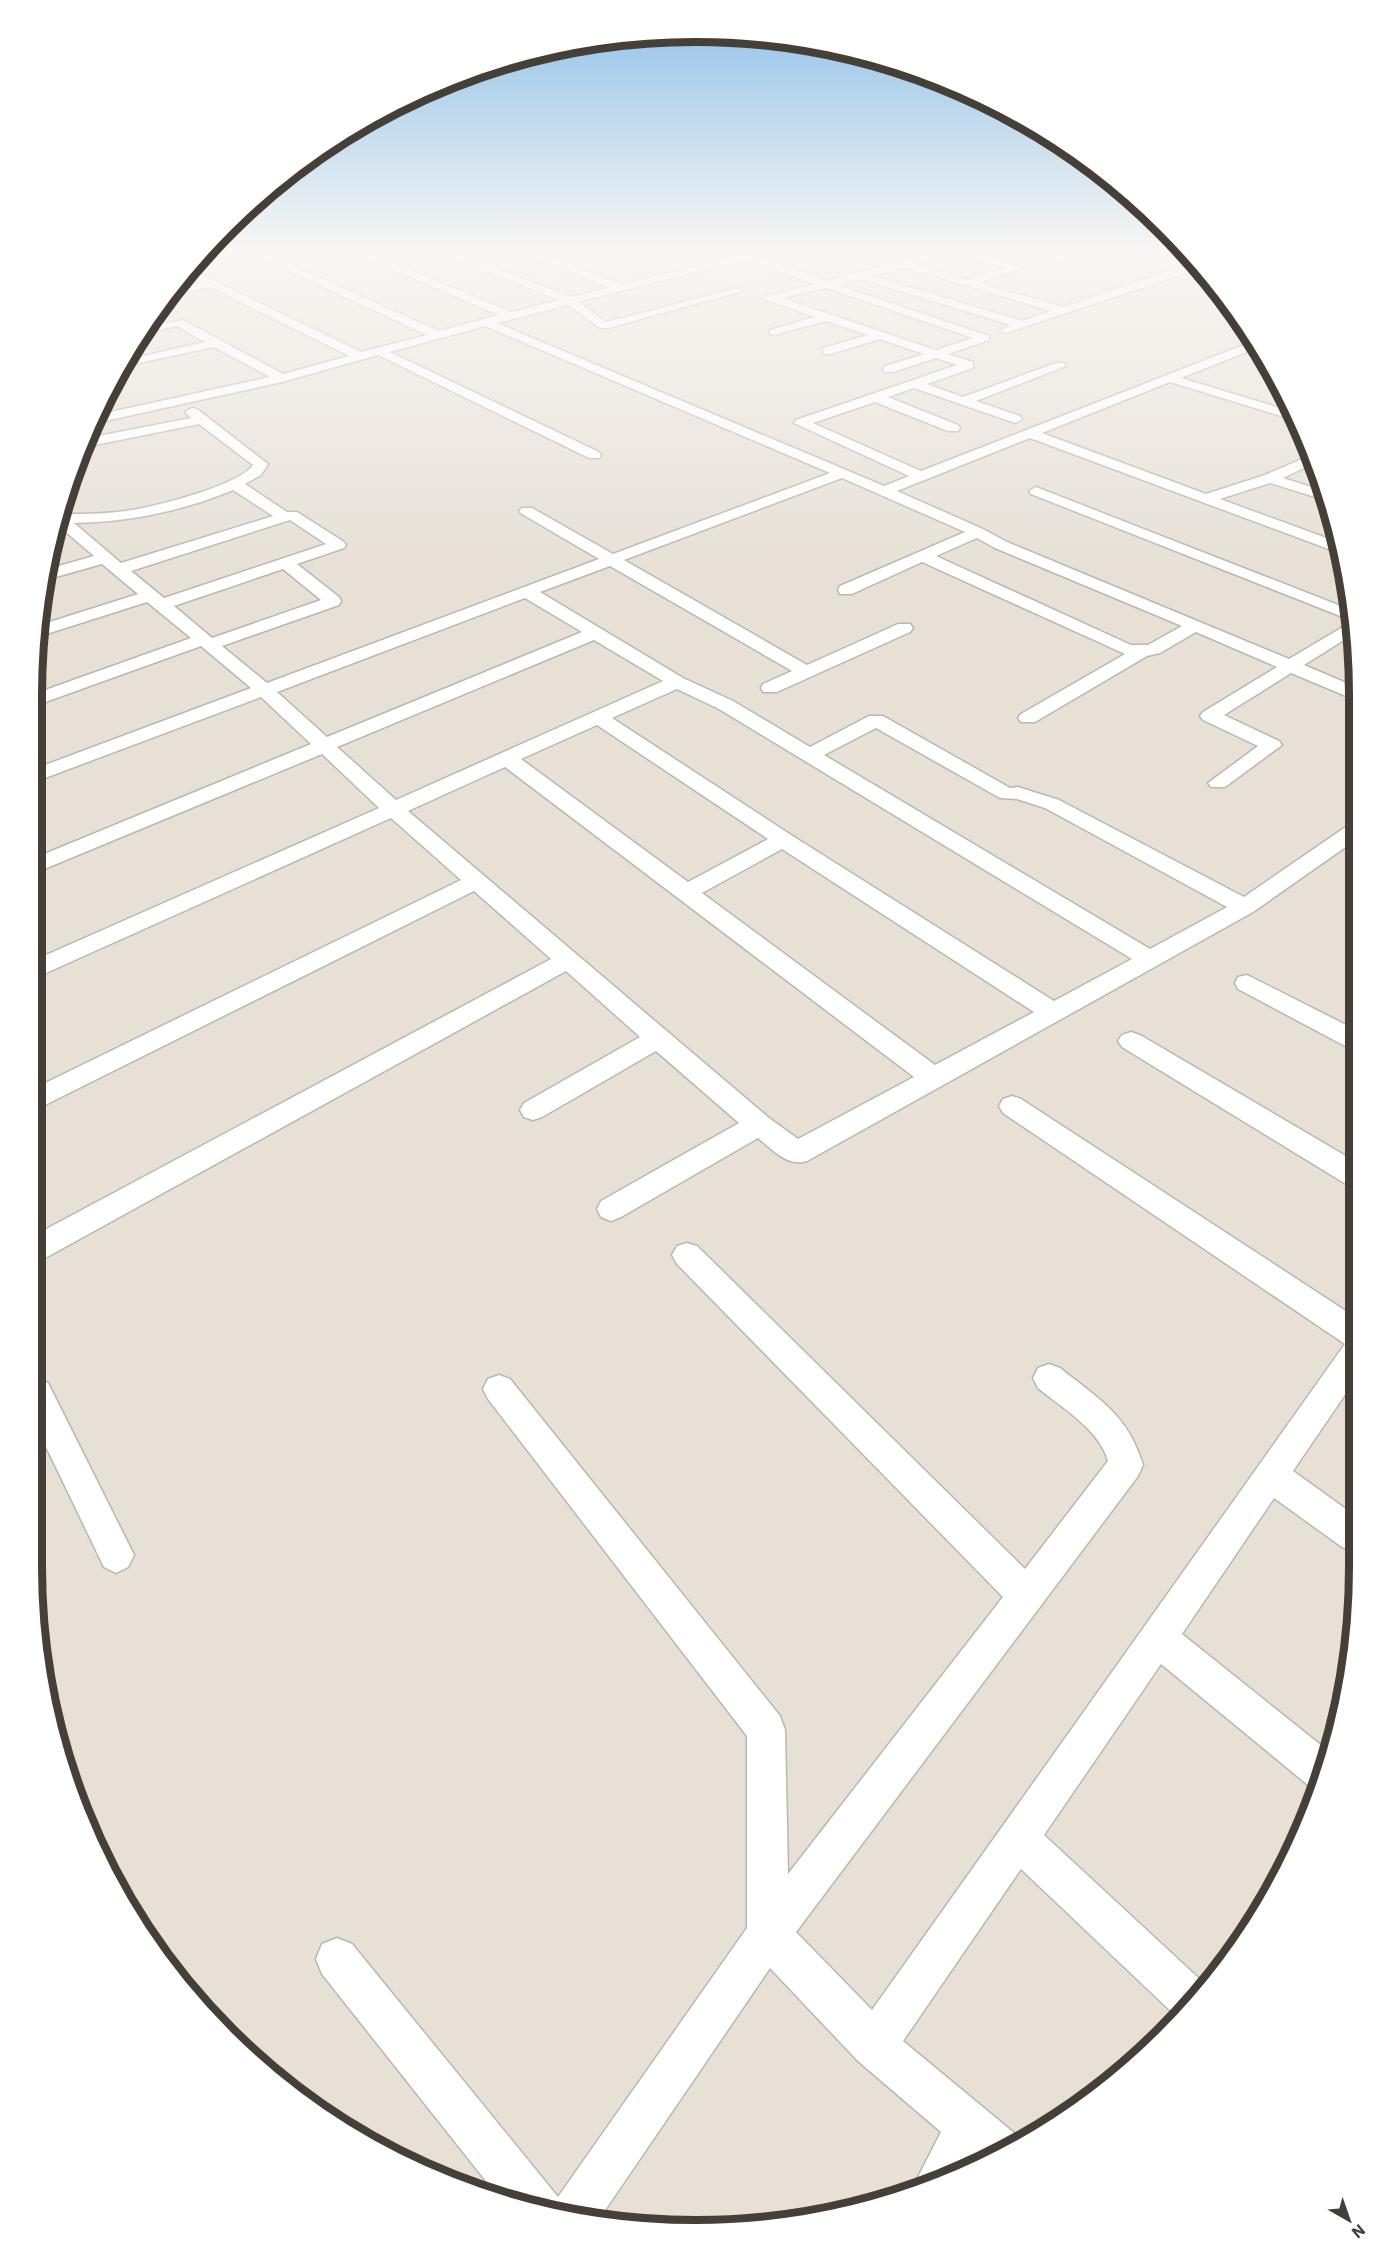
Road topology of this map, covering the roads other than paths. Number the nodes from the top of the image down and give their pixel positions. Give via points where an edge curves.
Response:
1 (247, 359) edge
2 (353, 359) edge
3 (394, 359) edge
4 (572, 359) edge
5 (922, 359) edge
6 (950, 359) edge
7 (1219, 359) edge
8 (262, 366) junction
9 (1060, 366) dead end
10 (889, 369) dead end
11 (240, 372) dead end
12 (282, 378) junction
13 (1169, 378) junction
14 (915, 384) junction
15 (166, 390) dead end
16 (146, 395) dead end
17 (875, 398) junction
18 (963, 401) junction
19 (1279, 401) edge
20 (1264, 408) junction
21 (1285, 414) edge
22 (104, 418) edge
23 (1015, 419) dead end
24 (953, 428) dead end
25 (1029, 433) junction
26 (94, 441) edge
27 (594, 455) dead end
28 (1305, 462) edge
29 (843, 473) junction
30 (920, 476) junction
31 (1270, 478) junction
32 (236, 485) junction
33 (884, 490) junction
34 (1036, 491) dead end
35 (1317, 494) edge
36 (1205, 499) junction
37 (527, 511) dead end
38 (145, 512) junction
39 (285, 517) junction
40 (66, 519) edge
41 (65, 523) edge
42 (978, 532) junction
43 (80, 536) junction
44 (1331, 545) edge
45 (924, 557) junction
46 (105, 558) junction
47 (614, 560) junction
48 (285, 563) junction
49 (120, 569) junction
50 (54, 573) edge
51 (846, 590) dead end
52 (527, 592) junction
53 (156, 600) junction
54 (1343, 613) edge
55 (1196, 625) junction
56 (904, 628) dead end
57 (46, 630) edge
58 (1345, 631) edge
59 (595, 633) junction
60 (206, 643) junction
61 (1141, 652) junction
62 (1291, 666) junction
63 (806, 672) junction
64 (677, 682) junction
65 (770, 688) dead end
66 (263, 689) junction
67 (1349, 690) edge
68 (42, 697) edge
69 (597, 717) junction
70 (1028, 718) dead end
71 (324, 745) junction
72 (808, 756) junction
73 (508, 759) junction
74 (42, 774) edge
75 (1218, 783) dead end
76 (394, 810) junction
77 (1349, 835) edge
78 (783, 840) junction
79 (42, 864) edge
80 (477, 881) junction
81 (687, 892) junction
82 (1245, 907) junction
83 (568, 960) junction
84 (1151, 960) junction
85 (42, 967) edge
86 (1248, 983) dead end
87 (1053, 1012) junction
88 (1349, 1037) edge
89 (658, 1038) junction
90 (1131, 1041) dead end
91 (933, 1077) junction
92 (42, 1097) edge
93 (1012, 1106) dead end
94 (533, 1110) dead end
95 (759, 1125) junction
96 (1349, 1172) edge
97 (611, 1209) dead end
98 (42, 1245) edge
99 (687, 1256) dead end
100 (1349, 1330) edge
101 (1349, 1363) edge
102 (1049, 1378) dead end
103 (499, 1389) dead end
104 (42, 1403) edge
105 (1270, 1475) junction
106 (1349, 1531) edge
107 (116, 1555) dead end
108 (1026, 1595) junction
109 (1158, 1638) junction
110 (1317, 1767) edge
111 (1018, 1838) junction
112 (768, 1934) junction
113 (336, 1959) dead end
114 (1187, 1997) edge
115 (874, 2045) junction
116 (986, 2140) edge
117 (960, 2164) edge
118 (531, 2199) edge
119 (579, 2209) edge

1 - 8 street
2 - 12 street
3 - 27 street
4 - 29 street
5 - 10 street
6 - 14 street via 969,365
7 - 13 street
8 - 11 street
8 - 12 street
9 - 18 street
12 - 22 street
13 - 20 street
13 - 25 street
14 - 17 street
14 - 18 street
15 - 16 street
17 - 24 street
17 - 30 street via 801,423
18 - 23 street
19 - 20 street
20 - 21 street
25 - 30 street
25 - 36 street
26 - 32 street via 196,416 261,464 258,472
28 - 31 street
29 - 33 street
29 - 47 street
30 - 33 street
31 - 35 street
31 - 36 street
32 - 38 street
32 - 39 street
33 - 42 street
34 - 54 street
36 - 44 street
37 - 47 street
38 - 40 street
38 - 43 street
39 - 48 street via 292,515 338,545
39 - 49 street
41 - 43 street
42 - 45 street
42 - 55 street
43 - 46 street
45 - 51 street
45 - 61 street via 1126,649
46 - 49 street
46 - 50 street
47 - 52 street
47 - 63 street
48 - 53 street
48 - 60 street via 333,601
49 - 53 street
52 - 59 street
52 - 66 street
53 - 57 street
53 - 60 street
55 - 61 street
55 - 62 street
56 - 63 street
58 - 62 street
59 - 64 street
59 - 71 street
60 - 66 street
60 - 68 street
61 - 70 street
62 - 67 street
62 - 75 street via 1210,716 1272,745
63 - 65 street
64 - 69 street
64 - 72 street via 726,705
66 - 71 street
66 - 74 street
69 - 73 street
69 - 78 street
71 - 76 street
71 - 79 street
72 - 82 street via 876,720 1007,794 1018,793 1053,804
72 - 84 street
73 - 76 street
73 - 81 street
76 - 80 street
76 - 85 street
77 - 82 street
78 - 81 street
78 - 87 street
80 - 83 street
80 - 92 street
81 - 91 street
82 - 84 street
83 - 89 street
83 - 98 street
84 - 87 street
86 - 88 street
87 - 91 street
89 - 94 street
89 - 95 street
90 - 96 street
91 - 95 street via 796,1153
93 - 100 street
95 - 97 street
99 - 108 street
101 - 105 street
102 - 108 street via 1107,1426 1122,1447 1126,1465
103 - 112 street via 766,1730
104 - 107 street
105 - 106 street
105 - 109 street
108 - 112 street
109 - 110 street
109 - 111 street
111 - 114 street
111 - 115 street
112 - 115 street
112 - 119 street
113 - 118 street
115 - 116 street
116 - 117 street

